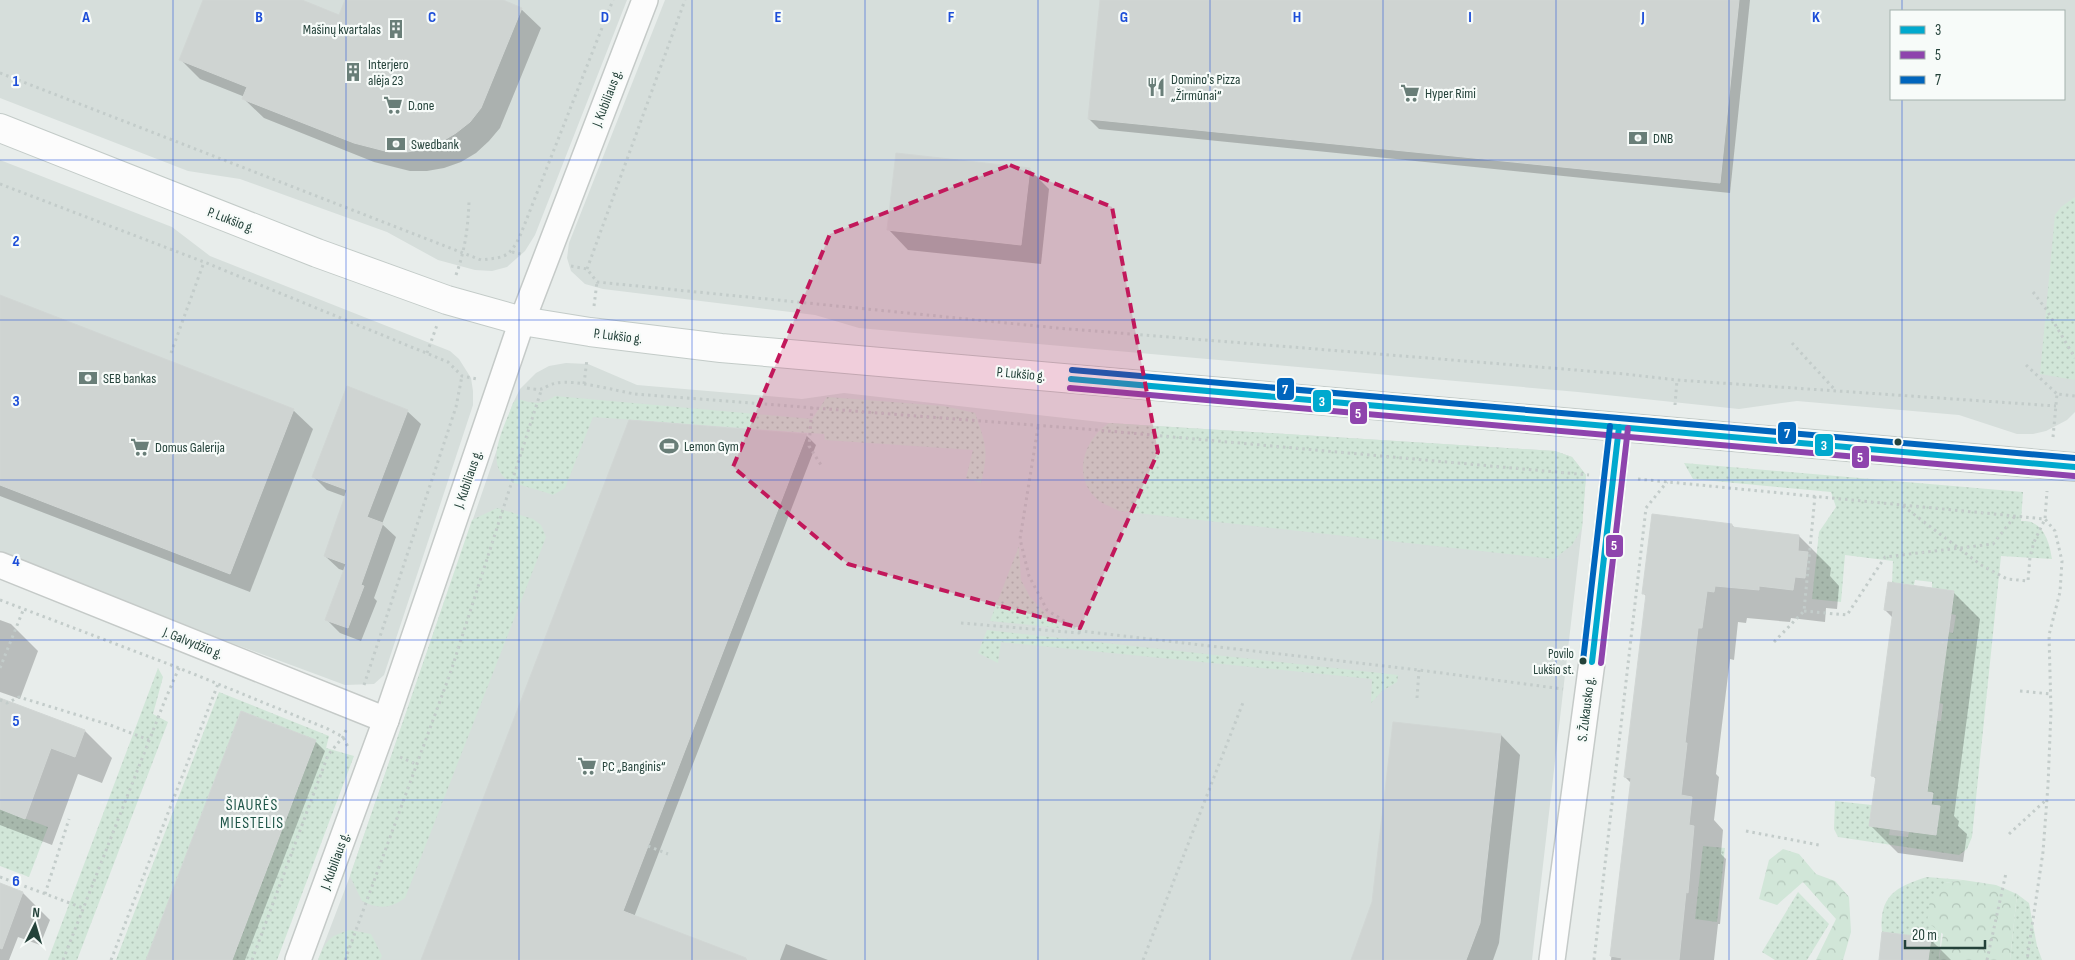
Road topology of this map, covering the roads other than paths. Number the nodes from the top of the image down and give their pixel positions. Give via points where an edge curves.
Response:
1 (646, 0) edge
2 (0, 128) edge
3 (522, 321) junction
4 (1619, 427) junction
5 (2075, 467) edge
6 (0, 565) edge
7 (386, 720) junction
8 (298, 960) edge
9 (1552, 960) edge

1 - 3 street, J. Kubiliaus g.
2 - 3 street, P. Lukšio g. via 317,253 447,300
3 - 4 street, P. Lukšio g. via 720,348
3 - 7 street, J. Kubiliaus g.
4 - 5 street, P. Lukšio g.
4 - 9 street, S. Žukausko g.
6 - 7 street, J. Galvydžio g.
7 - 8 street, J. Kubiliaus g.

